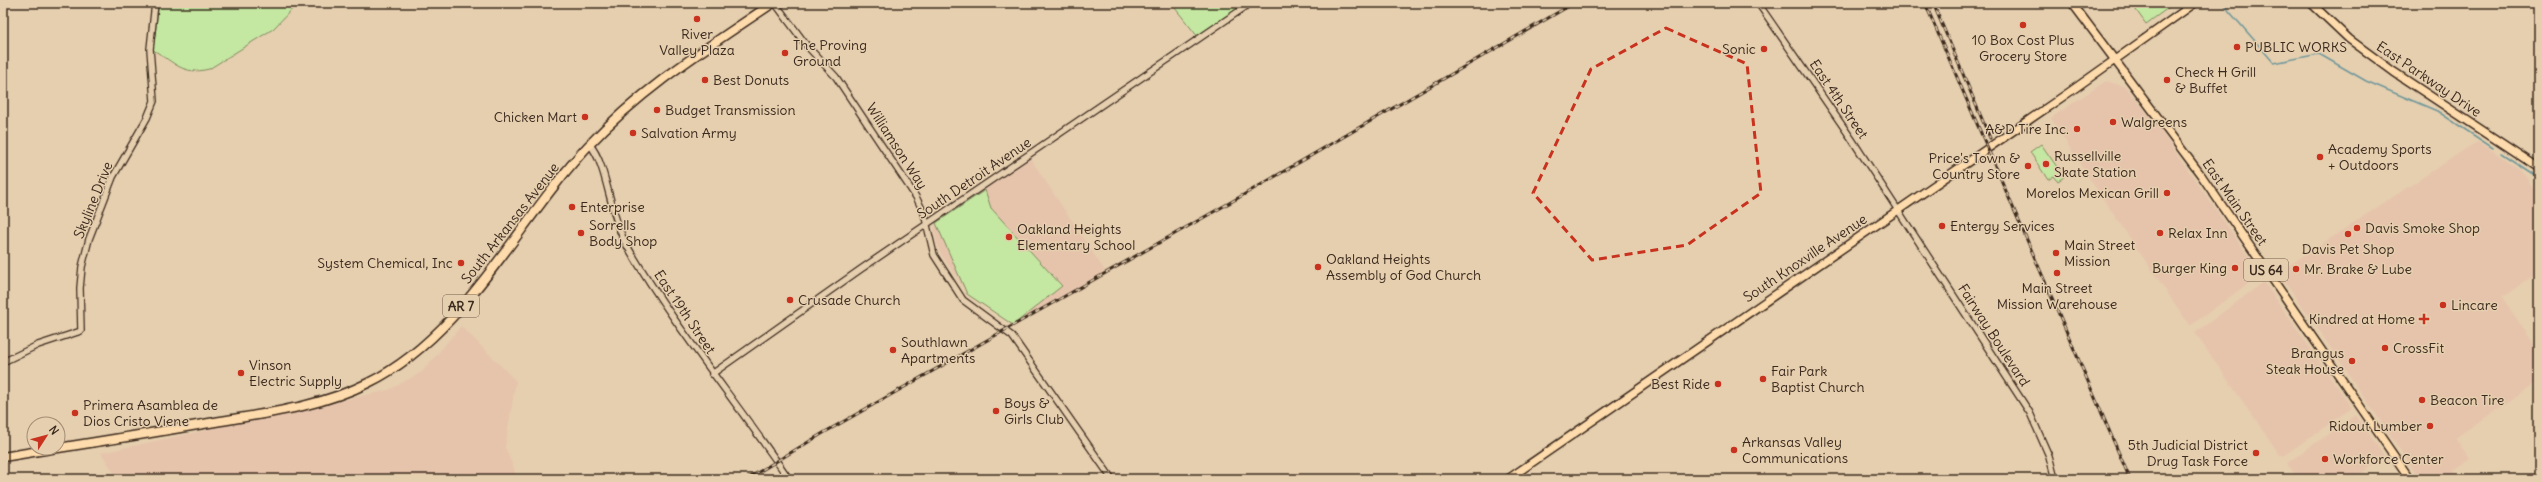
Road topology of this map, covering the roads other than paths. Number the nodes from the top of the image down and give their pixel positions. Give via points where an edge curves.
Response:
1 (155, 3) edge
2 (774, 3) edge
3 (1251, 3) edge
4 (1758, 3) edge
5 (2072, 3) edge
6 (2194, 3) edge
7 (2311, 3) edge
8 (2116, 58) junction
9 (590, 145) junction
10 (2539, 168) edge
11 (1899, 210) junction
12 (926, 225) junction
13 (3, 362) edge
14 (712, 374) junction
15 (66, 447) edge
16 (26, 453) edge
17 (3, 457) edge
18 (789, 479) edge
19 (1112, 479) edge
20 (1508, 479) edge
21 (2055, 479) edge
22 (2410, 479) edge

1 - 13 street, Skyline Drive via 150,50 154,101 113,177 89,239 80,288 81,331 43,343
2 - 9 highway, South Arkansas Avenue / AR 7 via 667,75 632,103
2 - 12 street, Williamson Way via 836,77 870,124 921,205
3 - 12 street, South Detroit Avenue
4 - 11 street, East 4th Street
5 - 8 main road, East Main Street / US 64
6 - 8 main road, South Knoxville Avenue
7 - 10 main road, East Parkway Drive via 2349,39 2394,72
8 - 11 main road, South Knoxville Avenue
8 - 22 main road, East Main Street / US 64 via 2201,175
9 - 14 street, East 19th Street via 598,156 619,230
9 - 15 highway, South Arkansas Avenue / AR 7 via 564,172 482,280 434,336 403,361 369,383 338,396 291,410
11 - 20 main road, South Knoxville Avenue
11 - 21 street, Fairway Boulevard via 2030,413 2049,456
12 - 14 street, South Detroit Avenue
12 - 19 street, Williamson Way via 934,255 963,300 1012,336
14 - 18 street, East 19th Street
16 - 17 highway, South Arkansas Avenue / AR 7

